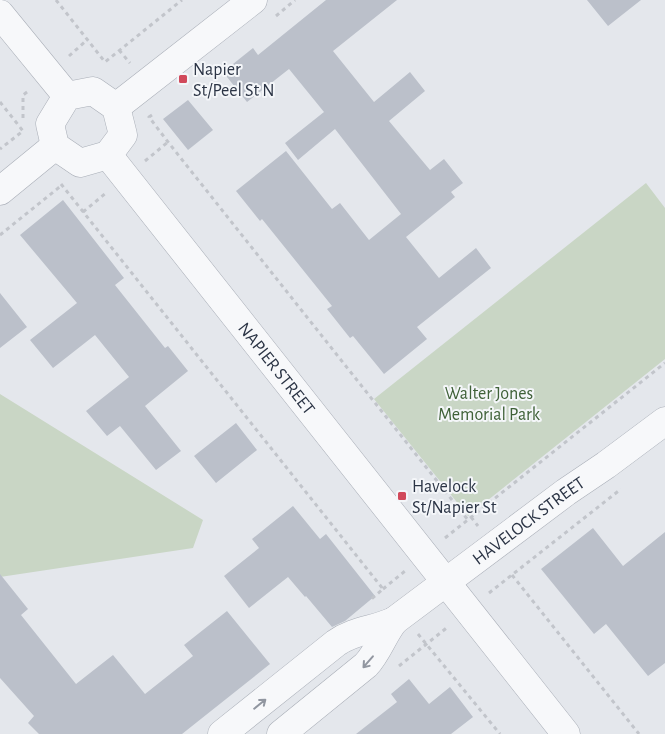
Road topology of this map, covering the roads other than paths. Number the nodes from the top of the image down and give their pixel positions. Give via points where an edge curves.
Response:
1 (253, 0) edge
2 (0, 14) edge
3 (67, 96) junction
4 (116, 107) junction
5 (54, 146) junction
6 (108, 155) junction
7 (0, 190) edge
8 (665, 421) edge
9 (445, 583) junction
10 (394, 621) junction
11 (222, 734) edge
12 (281, 734) edge
13 (566, 734) edge

1 - 4 street
2 - 3 street
3 - 4 street via 93,91
3 - 5 street via 50,124
4 - 6 street via 122,135
5 - 6 street via 80,163
5 - 7 street
6 - 9 street, NAPIER STREET
8 - 9 street, HAVELOCK STREET
9 - 10 street, HAVELOCK STREET
9 - 13 street, NAPIER STREET
11 -> 10 street, HAVELOCK STREET via 342,638
10 -> 12 street, HAVELOCK STREET via 366,665

